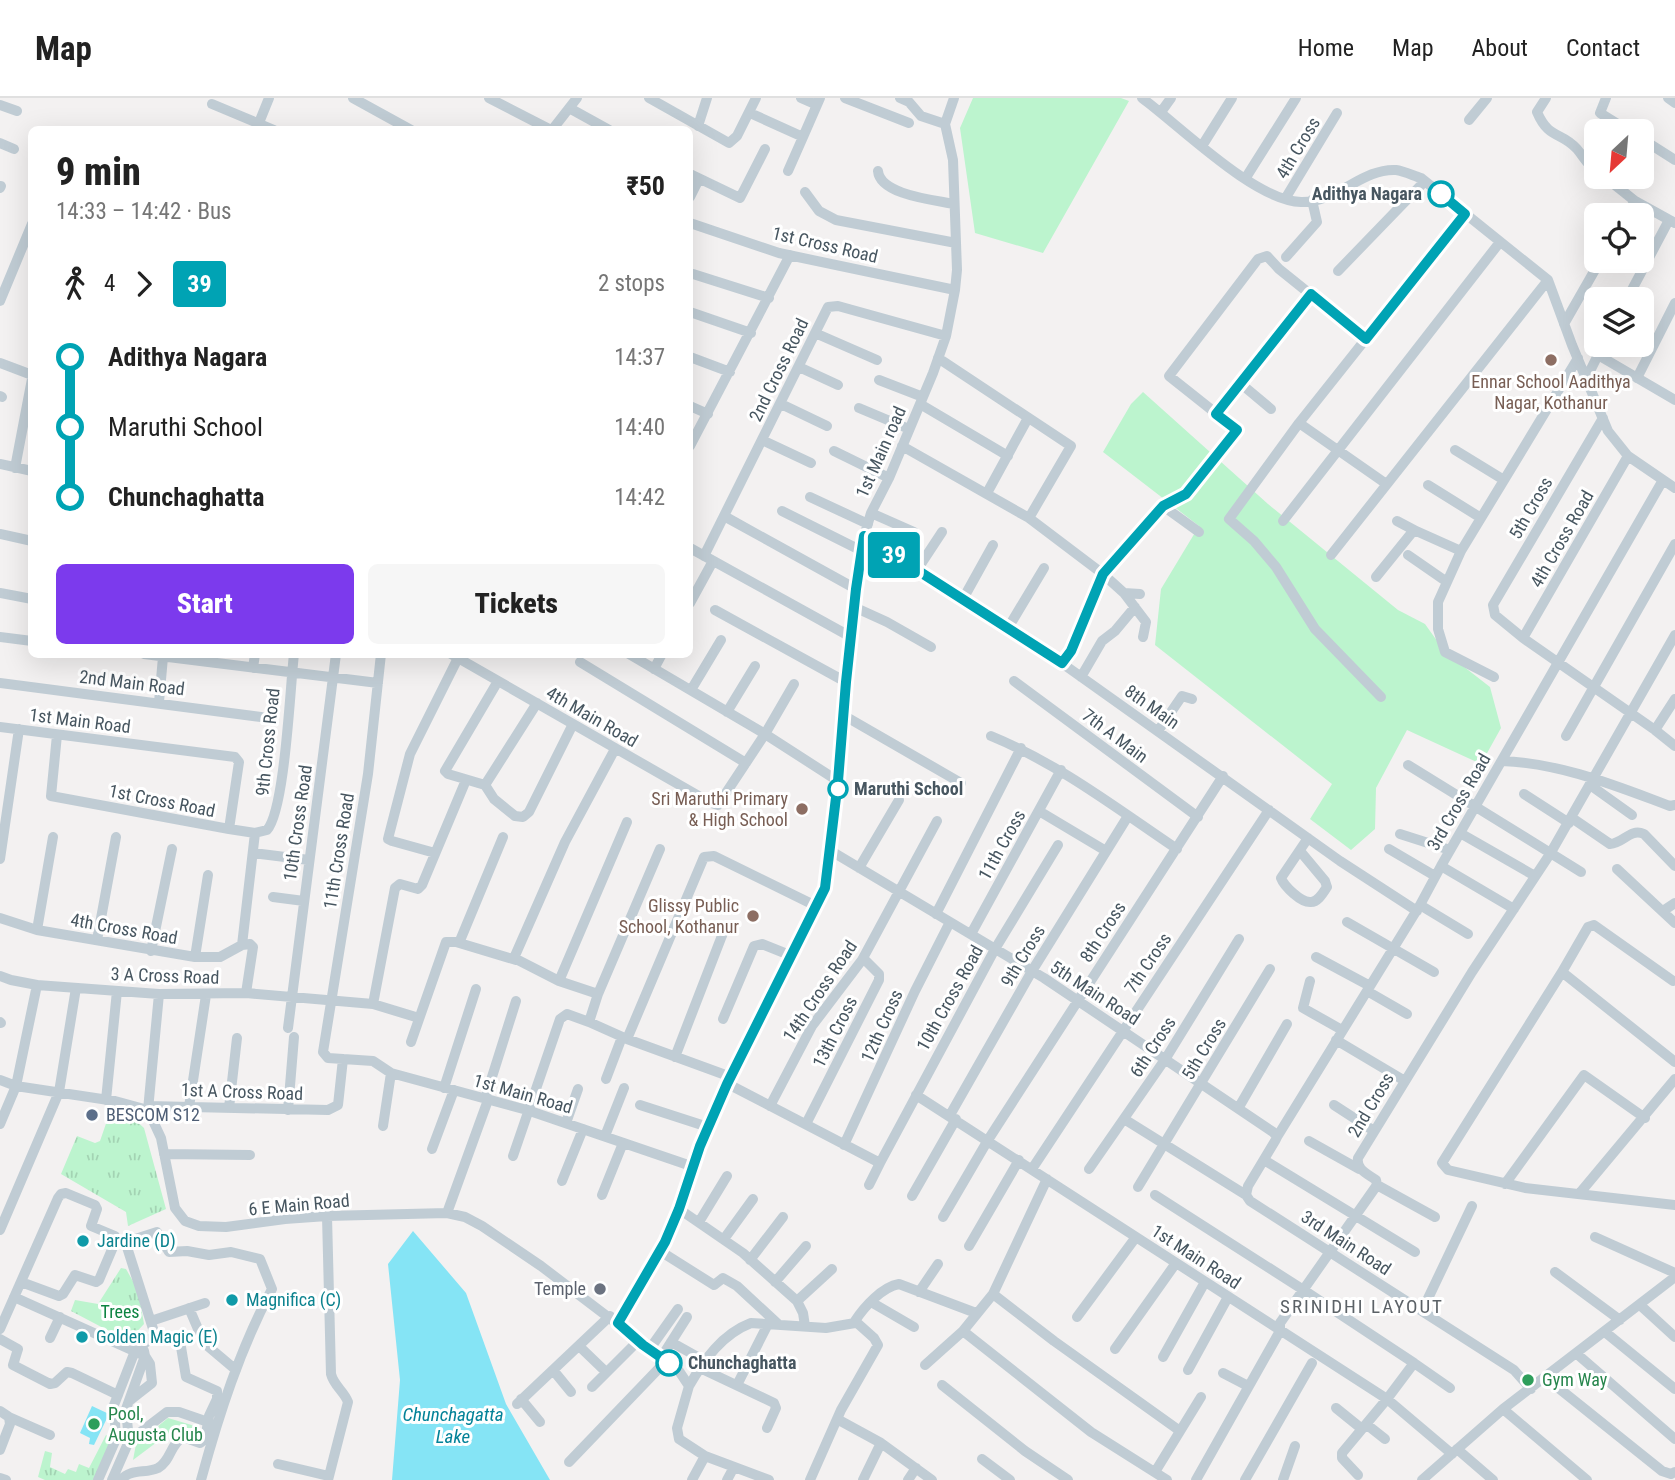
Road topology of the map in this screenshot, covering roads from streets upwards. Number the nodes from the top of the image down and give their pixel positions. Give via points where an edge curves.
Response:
1 (269, 98) edge
2 (353, 98) edge
3 (489, 98) edge
4 (577, 98) edge
5 (649, 98) edge
6 (707, 98) edge
7 (756, 98) edge
8 (802, 98) edge
9 (845, 98) edge
10 (900, 98) edge
11 (954, 98) edge
12 (1142, 98) edge
13 (1171, 98) edge
14 (1232, 98) edge
15 (1296, 98) edge
16 (1488, 98) edge
17 (1546, 98) edge
18 (1606, 98) edge
19 (1668, 98) edge
20 (818, 102) edge
21 (1675, 103) edge
22 (212, 104) dead end
23 (0, 105) edge
24 (571, 109) junction
25 (17, 111) dead end
26 (1161, 112) junction
27 (750, 113) junction
28 (1338, 113) dead end
29 (1610, 119) edge
30 (1469, 120) dead end
31 (909, 123) dead end
32 (945, 124) junction
33 (257, 126) edge
34 (404, 126) edge
35 (544, 126) edge
36 (556, 126) edge
37 (602, 126) edge
38 (698, 126) junction
39 (803, 137) junction
40 (0, 143) edge
41 (1202, 146) junction
42 (1654, 147) edge
43 (14, 149) dead end
44 (765, 149) dead end
45 (1584, 159) edge
46 (1675, 160) edge
47 (788, 171) dead end
48 (878, 171) dead end
49 (694, 177) edge
50 (1245, 179) junction
51 (1425, 181) junction
52 (1620, 189) edge
53 (806, 192) dead end
54 (1284, 200) junction
55 (1312, 200) junction
56 (1635, 201) joint
57 (954, 204) junction
58 (1465, 214) junction
59 (1672, 221) edge
60 (693, 224) edge
61 (28, 234) edge
62 (1500, 242) junction
63 (956, 243) junction
64 (790, 255) junction
65 (1286, 257) dead end
66 (1338, 271) dead end
67 (1593, 273) edge
68 (693, 274) dead end
69 (1548, 281) junction
70 (1635, 287) edge
71 (955, 290) junction
72 (1311, 294) junction
73 (769, 298) junction
74 (0, 301) edge
75 (1675, 303) edge
76 (693, 313) edge
77 (1564, 324) junction
78 (751, 333) junction
79 (815, 333) junction
80 (946, 336) junction
81 (1366, 339) junction
82 (1597, 357) edge
83 (1610, 357) edge
84 (693, 358) edge
85 (938, 358) junction
86 (1578, 358) junction
87 (877, 360) dead end
88 (0, 363) edge
89 (799, 367) junction
90 (730, 372) junction
91 (28, 375) edge
92 (1587, 377) junction
93 (1637, 378) junction
94 (879, 380) dead end
95 (1240, 383) junction
96 (838, 385) dead end
97 (1675, 400) edge
98 (921, 401) junction
99 (781, 404) junction
100 (693, 407) edge
101 (859, 408) dead end
102 (1271, 409) dead end
103 (708, 414) junction
104 (1216, 414) junction
105 (1028, 418) junction
106 (1602, 418) junction
107 (1299, 423) junction
108 (27, 426) edge
109 (827, 426) dead end
110 (909, 429) junction
111 (762, 440) junction
112 (693, 441) edge
113 (902, 446) junction
114 (1455, 450) dead end
115 (834, 451) dead end
116 (1337, 452) junction
117 (1008, 456) junction
118 (1628, 456) junction
119 (811, 463) dead end
120 (0, 464) edge
121 (15, 468) junction
122 (28, 470) edge
123 (889, 478) junction
124 (1504, 480) junction
125 (1663, 480) junction
126 (1385, 483) junction
127 (1428, 485) dead end
128 (1675, 488) edge
129 (987, 493) junction
130 (810, 497) dead end
131 (1163, 506) junction
132 (782, 511) dead end
133 (723, 516) junction
134 (1029, 518) junction
135 (1481, 518) junction
136 (869, 519) junction
137 (1283, 521) dead end
138 (1397, 521) dead end
139 (1414, 530) junction
140 (914, 531) dead end
141 (942, 532) dead end
142 (1199, 532) dead end
143 (0, 534) edge
144 (864, 536) junction
145 (28, 540) edge
146 (1675, 544) edge
147 (993, 545) dead end
148 (693, 550) edge
149 (860, 550) junction
150 (1461, 551) junction
151 (1331, 555) dead end
152 (1408, 555) dead end
153 (708, 558) junction
154 (1044, 568) dead end
155 (917, 570) junction
156 (1103, 574) junction
157 (1376, 577) dead end
158 (1447, 582) junction
159 (856, 589) junction
160 (0, 593) edge
161 (1124, 593) junction
162 (1140, 594) dead end
163 (693, 596) edge
164 (28, 598) edge
165 (963, 598) junction
166 (854, 607) junction
167 (1135, 607) junction
168 (715, 610) dead end
169 (1008, 628) junction
170 (1675, 635) edge
171 (0, 637) edge
172 (851, 637) junction
173 (1143, 637) dead end
174 (1523, 638) junction
175 (28, 640) edge
176 (721, 640) dead end
177 (931, 647) dead end
178 (159, 658) edge
179 (198, 658) edge
180 (254, 658) edge
181 (294, 658) edge
182 (336, 658) edge
183 (381, 658) edge
184 (456, 658) edge
185 (462, 658) edge
186 (636, 658) edge
187 (660, 658) edge
188 (580, 662) dead end
189 (1062, 663) junction
190 (1558, 663) junction
191 (755, 666) dead end
192 (253, 668) junction
193 (654, 669) junction
194 (292, 673) junction
195 (1081, 677) junction
196 (1494, 677) dead end
197 (334, 678) junction
198 (498, 681) junction
199 (1014, 681) dead end
200 (846, 682) junction
201 (0, 683) edge
202 (378, 683) junction
203 (794, 684) dead end
204 (1594, 689) junction
205 (691, 690) junction
206 (1381, 697) dead end
207 (1192, 699) dead end
208 (1675, 699) edge
209 (159, 702) junction
210 (537, 703) junction
211 (727, 712) junction
212 (1631, 713) junction
213 (843, 715) junction
214 (261, 717) dead end
215 (573, 724) junction
216 (0, 727) edge
217 (19, 729) junction
218 (1655, 730) junction
219 (1158, 731) junction
220 (57, 734) junction
221 (765, 734) junction
222 (991, 736) dead end
223 (1566, 736) dead end
224 (1675, 746) edge
225 (1021, 748) junction
226 (615, 749) junction
227 (1502, 761) junction
228 (746, 763) junction
229 (1408, 765) dead end
230 (1061, 770) junction
231 (1223, 776) junction
232 (466, 780) junction
233 (838, 781) junction
234 (1592, 782) junction
235 (961, 783) dead end
236 (485, 785) junction
237 (1524, 794) dead end
238 (899, 800) dead end
239 (1675, 805) edge
240 (1474, 807) junction
241 (1269, 810) junction
242 (1039, 811) junction
243 (1632, 815) dead end
244 (1128, 816) junction
245 (1198, 817) junction
246 (1571, 820) junction
247 (937, 821) dead end
248 (627, 822) dead end
249 (229, 829) junction
250 (267, 830) joint
251 (255, 833) junction
252 (1460, 833) junction
253 (1400, 834) dead end
254 (53, 837) dead end
255 (116, 837) dead end
256 (503, 837) dead end
257 (1308, 838) junction
258 (1058, 845) dead end
259 (172, 849) dead end
260 (660, 849) dead end
261 (1177, 849) junction
262 (1389, 849) dead end
263 (1300, 850) junction
264 (1450, 850) junction
265 (831, 851) junction
266 (1106, 851) junction
267 (253, 853) junction
268 (435, 853) junction
269 (1550, 854) junction
270 (0, 859) edge
271 (309, 860) junction
272 (1441, 866) junction
273 (1675, 866) edge
274 (859, 868) junction
275 (1617, 869) dead end
276 (1581, 872) dead end
277 (208, 874) dead end
278 (1435, 876) junction
279 (1535, 877) junction
280 (899, 892) junction
281 (273, 897) dead end
282 (304, 901) junction
283 (1675, 903) edge
284 (816, 906) junction
285 (1419, 908) junction
286 (1514, 909) junction
287 (1663, 911) junction
288 (936, 914) junction
289 (0, 918) edge
290 (950, 922) junction
291 (1347, 922) dead end
292 (1675, 923) edge
293 (37, 930) junction
294 (723, 933) dead end
295 (971, 934) junction
296 (1468, 934) dead end
297 (1239, 939) dead end
298 (97, 940) junction
299 (459, 943) junction
300 (242, 945) junction
301 (1394, 947) junction
302 (995, 948) junction
303 (151, 951) junction
304 (792, 956) junction
305 (195, 957) junction
306 (1316, 957) dead end
307 (863, 958) junction
308 (516, 960) junction
309 (1270, 969) dead end
310 (1032, 971) junction
311 (1434, 972) dead end
312 (1562, 972) junction
313 (0, 976) edge
314 (559, 981) junction
315 (1310, 981) dead end
316 (1673, 981) dead end
317 (37, 985) junction
318 (76, 988) junction
319 (1368, 988) junction
320 (476, 989) dead end
321 (117, 991) junction
322 (246, 993) junction
323 (159, 994) junction
324 (598, 994) junction
325 (206, 995) junction
326 (292, 996) junction
327 (1077, 1000) junction
328 (331, 1001) junction
329 (516, 1001) dead end
330 (373, 1004) junction
331 (1407, 1014) dead end
332 (419, 1018) junction
333 (723, 1019) dead end
334 (589, 1022) junction
335 (1287, 1024) dead end
336 (288, 1028) dead end
337 (1122, 1030) junction
338 (1342, 1030) junction
339 (294, 1037) dead end
340 (237, 1038) dead end
341 (625, 1038) junction
342 (1336, 1041) junction
343 (411, 1042) dead end
344 (323, 1052) joint
345 (675, 1056) junction
346 (1166, 1058) junction
347 (343, 1059) junction
348 (1675, 1062) edge
349 (391, 1073) junction
350 (606, 1079) dead end
351 (1675, 1079) edge
352 (0, 1080) edge
353 (729, 1081) junction
354 (1405, 1081) junction
355 (1202, 1082) junction
356 (16, 1086) junction
357 (624, 1088) dead end
358 (449, 1089) junction
359 (579, 1089) dead end
360 (59, 1092) junction
361 (916, 1095) junction
362 (106, 1100) junction
363 (487, 1100) junction
364 (640, 1105) dead end
365 (769, 1105) junction
366 (1334, 1105) dead end
367 (189, 1107) junction
368 (1239, 1107) junction
369 (148, 1108) junction
370 (229, 1108) junction
371 (288, 1110) junction
372 (527, 1110) junction
373 (953, 1117) junction
374 (1644, 1118) junction
375 (1124, 1119) junction
376 (566, 1123) junction
377 (0, 1124) edge
378 (806, 1124) junction
379 (383, 1126) dead end
380 (708, 1127) junction
381 (583, 1129) junction
382 (1374, 1131) junction
383 (605, 1136) junction
384 (1277, 1137) junction
385 (988, 1140) junction
386 (1309, 1140) dead end
387 (623, 1143) junction
388 (844, 1145) junction
389 (1165, 1146) junction
390 (432, 1149) dead end
391 (164, 1154) junction
392 (250, 1155) dead end
393 (513, 1156) dead end
394 (1019, 1160) junction
395 (1264, 1160) junction
396 (877, 1161) junction
397 (694, 1167) junction
398 (1032, 1169) junction
399 (1089, 1169) dead end
400 (1360, 1169) junction
401 (727, 1176) dead end
402 (1047, 1179) junction
403 (562, 1181) dead end
404 (1505, 1184) junction
405 (869, 1185) dead end
406 (1377, 1185) junction
407 (1138, 1187) dead end
408 (1579, 1194) junction
409 (602, 1195) dead end
410 (1155, 1195) dead end
411 (1246, 1195) junction
412 (912, 1196) dead end
413 (753, 1199) dead end
414 (1675, 1205) edge
415 (1472, 1206) dead end
416 (679, 1209) junction
417 (447, 1213) junction
418 (1356, 1215) junction
419 (327, 1216) junction
420 (783, 1217) dead end
421 (943, 1217) dead end
422 (1435, 1217) dead end
423 (699, 1222) junction
424 (0, 1230) edge
425 (1136, 1237) junction
426 (1595, 1237) dead end
427 (724, 1240) junction
428 (969, 1246) dead end
429 (806, 1247) dead end
430 (660, 1251) junction
431 (1331, 1251) junction
432 (1415, 1252) dead end
433 (750, 1259) junction
434 (1176, 1263) junction
435 (938, 1264) dead end
436 (832, 1269) dead end
437 (1555, 1272) dead end
438 (1675, 1275) edge
439 (21, 1282) junction
440 (775, 1282) junction
441 (1205, 1282) junction
442 (1302, 1289) junction
443 (919, 1292) junction
444 (993, 1294) junction
445 (14, 1297) junction
446 (1228, 1297) junction
447 (797, 1301) junction
448 (871, 1302) junction
449 (205, 1303) dead end
450 (1640, 1305) junction
451 (189, 1308) junction
452 (678, 1310) dead end
453 (1422, 1311) junction
454 (976, 1313) junction
455 (60, 1317) junction
456 (687, 1317) dead end
457 (1077, 1317) dead end
458 (614, 1320) junction
459 (1620, 1320) junction
460 (150, 1321) junction
461 (855, 1323) junction
462 (773, 1324) junction
463 (805, 1326) junction
464 (915, 1327) dead end
465 (0, 1329) edge
466 (962, 1331) junction
467 (1280, 1331) junction
468 (1605, 1332) junction
469 (155, 1335) junction
470 (1675, 1337) edge
471 (50, 1338) dead end
472 (0, 1339) edge
473 (638, 1340) junction
474 (671, 1342) junction
475 (579, 1346) junction
476 (139, 1347) junction
477 (1115, 1349) dead end
478 (649, 1350) junction
479 (1577, 1354) junction
480 (145, 1356) junction
481 (1163, 1357) dead end
482 (664, 1359) junction
483 (1312, 1363) dead end
484 (1414, 1363) junction
485 (702, 1365) junction
486 (925, 1365) dead end
487 (236, 1370) junction
488 (553, 1370) junction
489 (1188, 1370) dead end
490 (606, 1372) junction
491 (1223, 1373) dead end
492 (1546, 1378) junction
493 (737, 1385) junction
494 (942, 1385) dead end
495 (690, 1386) junction
496 (1248, 1386) junction
497 (592, 1387) dead end
498 (1450, 1388) dead end
499 (1531, 1389) junction
500 (1675, 1389) edge
501 (570, 1392) dead end
502 (118, 1395) junction
503 (1200, 1397) dead end
504 (1387, 1399) junction
505 (129, 1401) junction
506 (1336, 1408) dead end
507 (1503, 1409) junction
508 (4, 1414) edge
509 (837, 1419) junction
510 (208, 1422) junction
511 (540, 1422) dead end
512 (1364, 1426) junction
513 (767, 1428) dead end
514 (1180, 1431) junction
515 (50, 1435) dead end
516 (1675, 1438) edge
517 (1385, 1439) dead end
518 (128, 1441) junction
519 (881, 1443) junction
520 (1295, 1446) dead end
521 (0, 1450) edge
522 (1454, 1452) junction
523 (705, 1456) junction
524 (982, 1459) dead end
525 (569, 1462) dead end
526 (278, 1464) dead end
527 (734, 1467) junction
528 (916, 1468) junction
529 (1155, 1472) junction
530 (1673, 1473) edge
531 (1358, 1475) dead end
532 (0, 1478) edge
533 (328, 1478) edge
534 (763, 1479) edge
535 (6, 1480) edge
536 (98, 1480) edge
537 (112, 1480) edge
538 (121, 1480) edge
539 (201, 1480) edge
540 (692, 1480) edge
541 (727, 1480) edge
542 (810, 1480) edge
543 (863, 1480) edge
544 (908, 1480) edge
545 (932, 1480) edge
546 (1010, 1480) edge
547 (1068, 1480) edge
548 (1167, 1480) edge
549 (1196, 1480) edge
550 (1245, 1480) edge
551 (1283, 1480) edge
552 (1422, 1480) edge
553 (1493, 1480) edge
554 (1587, 1480) edge

1 - 33 street
2 - 34 street
3 - 35 street
4 - 24 street
5 - 38 street
6 - 38 street
7 - 27 street
8 - 20 street
9 - 31 street
10 - 32 street via 921,116
11 - 32 street
12 - 26 street
13 - 26 street
14 - 41 street
15 - 50 street
16 - 30 street
17 - 45 street via 1537,111 1542,125
18 - 29 street via 1600,113
19 - 21 street
20 - 39 street
22 - 33 street
23 - 25 street
24 - 36 street
24 - 37 street
26 - 41 street
27 - 38 street via 729,143
27 - 39 street
28 - 54 street, 4th Cross
32 - 57 street, 1st Main road via 953,160
39 - 47 street
40 - 43 street
41 - 50 street
42 - 46 street
44 - 49 street via 740,198
48 - 57 street via 878,177 898,192
50 - 54 street
51 - 55 street via 1398,170 1377,172 1334,195
51 - 58 street
51 - 66 street
52 - 56 street
53 - 63 street via 819,211 836,220
54 - 55 street
55 - 65 street via 1317,222
56 - 59 street
57 - 63 street, 1st Main road
58 - 62 street
58 - 81 street
59 - 70 street
60 - 64 street, 1st Cross Road
61 - 74 street
62 - 69 street
62 - 116 street
63 - 71 street, 1st Main road
64 - 71 street, 1st Cross Road
64 - 73 street
67 - 77 street
68 - 73 street
69 - 77 street
69 - 126 street
71 - 80 street, 1st Main road
72 - 81 street
72 - 95 street
72 - 104 street via 1267,256 1258,258 1170,373
73 - 78 street
75 - 93 street
76 - 78 street
77 - 86 street
78 - 90 street
79 - 80 street, 2nd Cross Road via 828,307 838,306
79 - 87 street
79 - 89 street, 2nd Cross Road
80 - 85 street, 1st Main road
81 - 107 street
82 - 92 street
83 - 93 street
84 - 90 street
85 - 98 street, 1st Main road
85 - 105 street
86 - 92 street
86 - 124 street
88 - 91 street
89 - 96 street
89 - 99 street, 2nd Cross Road
90 - 103 street
92 - 106 street
93 - 97 street
94 - 98 street
95 - 102 street
95 - 104 street
98 - 110 street, 1st Main road
98 - 117 street
99 - 109 street
99 - 111 street, 2nd Cross Road
100 - 103 street
101 - 110 street
103 - 112 street
104 - 131 street via 1237,430 1186,494
105 - 117 street
105 - 134 street via 1071,446
106 - 118 street
106 - 174 street, 5th Cross via 1493,605 1495,615
107 - 116 street
107 - 206 street via 1229,519 1276,567 1315,629
108 - 121 street
110 - 113 street, 1st Main road
111 - 119 street
111 - 133 street, 2nd Cross Road
113 - 123 street, 1st Main road
113 - 129 street
114 - 124 street
115 - 123 street
116 - 126 street
116 - 137 street
117 - 129 street
118 - 125 street
118 - 174 street, 4th Cross Road
120 - 121 street
121 - 122 street
123 - 136 street, 1st Main road
124 - 135 street
125 - 128 street
125 - 190 street, 3rd Cross Road
126 - 151 street
127 - 135 street
129 - 134 street
130 - 136 street
131 - 142 street
131 - 156 street
132 - 149 street
133 - 153 street, 2nd Cross Road
133 - 159 street
134 - 156 street
135 - 150 street
136 - 140 street
136 - 144 street, 1st Main road
138 - 139 street
139 - 150 street
139 - 157 street
141 - 155 street
143 - 145 street
144 - 149 street, 1st Main road
144 - 155 street, 8th Main
146 - 204 street
147 - 165 street
148 - 153 street
149 - 159 street, 1st Main road
150 - 158 street
152 - 158 street
153 - 163 street, 2nd Cross Road
153 - 172 street
154 - 169 street
155 - 165 street, 8th Main
156 - 161 street
156 - 189 street
158 - 196 street via 1438,602 1438,629 1445,652
159 - 166 street, 1st Main road
160 - 164 street
161 - 162 street
161 - 167 street
165 - 169 street, 8th Main
166 - 172 street, 1st Main road
166 - 177 street
167 - 173 street via 1146,622
167 - 195 street via 1102,641
168 - 200 street
169 - 189 street, 8th Main
170 - 212 street, 2nd Cross
171 - 175 street
172 - 200 street, 1st Main road
174 - 190 street
176 - 205 street
178 - 209 street
179 - 192 street
180 - 192 street
181 - 194 street, 9th Cross Road
182 - 197 street, 10th Cross Road
183 - 202 street, 11th Cross Road
184 - 268 street via 410,754 388,839
185 - 198 street, 4th Main Road
186 - 193 street
187 - 193 street
188 - 228 street
189 - 195 street, 8th Main
190 - 204 street
190 - 227 street, 3rd Cross Road
191 - 211 street
192 - 194 street
193 - 205 street
194 - 197 street
194 - 250 street, 9th Cross Road via 275,819
195 - 219 street, 8th Main
197 - 202 street
197 - 271 street, 10th Cross Road
198 - 210 street, 4th Main Road
198 - 232 street via 445,771
199 - 245 street, 7th A Main
200 - 213 street, 1st Main road
201 - 209 street, 2nd Main Road
202 - 328 street, 11th Cross Road via 368,775
203 - 221 street
204 - 212 street
204 - 223 street
205 - 211 street
207 - 219 street via 1182,696
208 - 218 street
209 - 214 street, 2nd Main Road
210 - 215 street, 4th Main Road
210 - 236 street
211 - 221 street
212 - 218 street
212 - 234 street, 2nd Cross
213 - 233 street, 1st Main road
213 - 235 street
215 - 226 street, 4th Main Road
215 - 236 street via 523,817 494,799
216 - 217 street, 1st Main Road
217 - 220 street, 1st Main Road
217 - 270 street
218 - 224 street
219 - 231 street, 8th Main
220 - 249 street, 1st Cross Road via 51,796
220 - 249 street, 1st Main Road via 238,758
221 - 228 street
221 - 233 street
222 - 225 street
225 - 230 street
225 - 288 street
226 - 228 street, 4th Main Road via 718,805
226 - 308 street via 565,842 516,950
227 - 234 street via 1531,763
227 - 240 street, 3rd Cross Road
229 - 240 street
230 - 242 street, 11th Cross
230 - 244 street
231 - 241 street, 8th Main
231 - 245 street, 8th Cross
232 - 236 street
232 - 268 street
233 - 265 street, 1st Main road
234 - 239 street
234 - 243 street
234 - 246 street, 2nd Cross
237 - 246 street
238 - 274 street
240 - 252 street, 3rd Cross Road
240 - 269 street
241 - 257 street, 8th Main
241 - 337 street, 7th Cross
242 - 266 street
242 - 295 street, 11th Cross
244 - 261 street
244 - 266 street, 9th Cross
245 - 261 street, 8th Cross
246 - 269 street, 2nd Cross
246 - 273 street via 1611,844 1632,833 1644,834
247 - 280 street, 14th Cross Road
248 - 314 street
249 - 251 street, 1st Cross Road
250 - 251 street, 1st Cross Road
251 - 267 street
252 - 264 street, 3rd Cross Road
252 - 279 street
253 - 264 street
254 - 293 street
255 - 298 street
256 - 299 street
257 - 263 street
257 - 285 street, 8th Main
258 - 302 street, 10th Cross Road
259 - 303 street
260 - 324 street
261 - 327 street, 8th Cross
262 - 278 street
263 - 263 street via 1281,878 1311,902 1327,887
264 - 272 street, 3rd Cross Road
265 - 274 street, 5th Main Road
265 - 284 street, 1st Main road via 825,888
266 - 310 street, 9th Cross
267 - 271 street
267 - 300 street
268 - 330 street via 420,888 397,885
269 - 276 street
269 - 279 street, 2nd Cross
271 - 282 street, 10th Cross Road
272 - 278 street, 3rd Cross Road
272 - 286 street
274 - 280 street, 5th Main Road
275 - 287 street
277 - 305 street
278 - 285 street, 3rd Cross Road
279 - 286 street, 2nd Cross
280 - 288 street, 5th Main Road
280 - 307 street, 14th Cross Road
281 - 282 street
282 - 326 street, 10th Cross Road
283 - 287 street
284 - 304 street, 1st Main road
284 - 341 street via 714,856 704,857
285 - 296 street, 8th Main
285 - 301 street, 3rd Cross Road
286 - 354 street, 2nd Cross
287 - 292 street
288 - 290 street, 5th Main Road
289 - 293 street, 4th Cross Road
290 - 295 street, 5th Main Road
290 - 388 street, 12th Cross
291 - 301 street
293 - 298 street, 4th Cross Road
294 - 345 street
295 - 302 street, 5th Main Road
297 - 346 street, 6th Cross
298 - 303 street, 4th Cross Road
299 - 308 street
299 - 332 street via 446,942
300 - 305 street, 4th Cross Road via 220,957
300 - 322 street via 253,947
301 - 311 street
301 - 319 street, 3rd Cross Road
302 - 310 street, 5th Main Road
302 - 361 street, 10th Cross Road
303 - 305 street, 4th Cross Road
304 - 333 street via 762,944 754,946
304 - 353 street, 1st Main road
306 - 319 street
307 - 365 street, 14th Cross Road via 812,1026
307 - 378 street, 13th Cross via 879,974 879,980
308 - 314 street
309 - 355 street, 5th Cross
310 - 327 street, 5th Main Road
310 - 373 street, 9th Cross
312 - 316 street via 1588,927 1594,925
312 - 348 street
312 - 404 street via 1442,1163 1448,1170
313 - 317 street, 3 A Cross Road
314 - 324 street
315 - 338 street via 1303,1007
317 - 318 street, 3 A Cross Road
317 - 356 street
318 - 321 street, 3 A Cross Road
318 - 360 street
319 - 331 street
319 - 338 street, 3rd Cross Road
320 - 358 street
321 - 323 street, 3 A Cross Road
321 - 362 street
322 - 325 street, 3 A Cross Road
322 - 326 street, 3 A Cross Road
323 - 325 street, 3 A Cross Road
323 - 369 street, 6 E Main Road
324 - 334 street
325 - 367 street
326 - 328 street, 3 A Cross Road
326 - 336 street, 10th Cross Road
327 - 337 street, 5th Main Road
327 - 385 street, 8th Cross
328 - 330 street, 3 A Cross Road
328 - 344 street, 11th Cross Road
329 - 363 street
330 - 332 street, 3 A Cross Road
332 - 343 street
334 - 341 street
334 - 372 street via 563,1014
335 - 368 street
337 - 346 street, 5th Main Road
337 - 398 street, 7th Cross
338 - 342 street, 3rd Cross Road
339 - 371 street
340 - 370 street
341 - 345 street
341 - 350 street
342 - 354 street
342 - 384 street, 3rd Cross Road
344 - 347 street, 1st Main Road via 328,1058
345 - 353 street
346 - 355 street, 5th Main Road
346 - 375 street, 6th Cross
347 - 349 street, 1st Main Road via 373,1061
347 - 371 street, 1st A Cross Road via 335,1108
349 - 358 street, 1st Main Road
349 - 379 street
351 - 374 street
352 - 356 street, 1st A Cross Road
353 - 365 street
353 - 380 street, 1st Main road
354 - 382 street, 2nd Cross
355 - 368 street, 5th Main Road
355 - 389 street, 5th Cross
356 - 360 street, 1st A Cross Road
356 - 377 street
357 - 383 street
358 - 363 street, 1st Main Road
358 - 390 street
359 - 376 street
360 - 362 street, 1st A Cross Road
360 - 424 street
361 - 373 street, 1st Main Road
361 - 396 street, 10th Cross Road
362 - 369 street, 1st A Cross Road
363 - 372 street, 1st Main Road
363 - 417 street
364 - 380 street
365 - 378 street
366 - 382 street
367 - 369 street, 1st A Cross Road
367 - 370 street, 1st A Cross Road
368 - 384 street, 5th Main Road
369 - 391 street, 6 E Main Road
370 - 371 street, 1st A Cross Road
372 - 376 street, 1st Main Road
372 - 393 street
373 - 385 street, 1st Main Road
373 - 412 street, 9th Cross
374 - 404 street via 1584,1075
374 - 408 street
375 - 389 street, 3rd Main Road
375 - 399 street, 6th Cross
376 - 381 street, 1st Main Road
378 - 388 street
380 - 397 street, 1st Main road
381 - 383 street, 1st Main Road
381 - 403 street
382 - 400 street, 2nd Cross via 1358,1158
383 - 387 street, 1st Main Road
384 - 395 street
385 - 394 street, 1st Main Road
385 - 421 street, 8th Cross
386 - 400 street
387 - 397 street, 1st Main Road
387 - 409 street
388 - 396 street
389 - 407 street, 5th Cross
389 - 411 street, 3rd Main Road
391 - 392 street
391 - 419 street, 6 E Main Road via 175,1208 186,1221 226,1227
394 - 398 street, 1st Main Road
394 - 428 street
395 - 411 street
395 - 418 street
396 - 405 street, 10th Cross Road
397 - 416 street, 1st Main road
398 - 402 street, 1st Main Road
400 - 406 street
401 - 423 street
402 - 425 street, 1st Main Road
402 - 444 street
404 - 408 street
406 - 418 street
406 - 422 street
408 - 414 street
410 - 442 street
411 - 431 street, 3rd Main Road
413 - 427 street
415 - 453 street
416 - 423 street
416 - 430 street, 1st Main road
417 - 419 street, 6 E Main Road
417 - 458 street, 6 E Main Road via 482,1226
418 - 431 street
418 - 432 street
419 - 533 street via 331,1374 348,1402
420 - 433 street
423 - 427 street
425 - 434 street, 1st Main Road
425 - 457 street
426 - 438 street
427 - 433 street
429 - 440 street
430 - 458 street, 1st Main road
430 - 462 street via 714,1285 723,1278 737,1286
431 - 442 street
431 - 453 street, 3rd Main Road
433 - 440 street
434 - 441 street, 1st Main Road
434 - 477 street
435 - 443 street
436 - 447 street
437 - 459 street
438 - 450 street
439 - 439 street via 61,1194 95,1205 91,1227 116,1240 99,1280 75,1275 59,1296
439 - 445 street
440 - 447 street
441 - 446 street, 1st Main Road
441 - 481 street
442 - 467 street via 1280,1323
442 - 484 street
443 - 448 street via 895,1284
443 - 454 street
444 - 454 street
444 - 514 street
445 - 455 street
445 - 465 street
446 - 467 street, 1st Main Road
446 - 489 street
447 - 463 street
448 - 461 street
448 - 464 street
449 - 451 street
450 - 459 street
450 - 470 street
451 - 460 street
451 - 487 street via 204,1343
452 - 478 street
453 - 499 street, 3rd Main Road via 1514,1370
454 - 466 street
455 - 471 street
455 - 476 street
456 - 474 street
458 - 473 street, 6 E Main Road
458 - 475 street, 1st Main road
459 - 468 street
460 - 469 street
460 - 487 street via 126,1244 129,1241 157,1232 169,1252 231,1252 260,1259 272,1289
461 - 463 street
461 - 509 street via 878,1345
462 - 463 street
462 - 485 street via 740,1327
462 - 493 street
466 - 486 street
466 - 529 street via 1091,1432
467 - 496 street
467 - 504 street, 1st Main Road
468 - 479 street
468 - 500 street
469 - 476 street
469 - 510 street via 180,1341 186,1377 216,1391
472 - 502 street via 18,1349 12,1361 18,1369 50,1384 72,1373
473 - 478 street, 6 E Main Road
473 - 490 street
474 - 482 street
474 - 485 street
475 - 488 street, 1st Main road
475 - 490 street
476 - 480 street
476 - 502 street
478 - 482 street, 6 E Main Road
479 - 492 street
479 - 516 street
480 - 505 street
480 - 505 street via 152,1383
482 - 495 street, 6 E Main Road
482 - 525 street
483 - 550 street
484 - 498 street
484 - 504 street
485 - 493 street
485 - 495 street
487 - 539 street
488 - 501 street
488 - 511 street, 1st Main road via 519,1401
490 - 497 street
491 - 496 street
492 - 499 street
492 - 530 street via 1662,1471
493 - 513 street via 776,1406
494 - 547 street
495 - 523 street via 677,1433
496 - 549 street
499 - 507 street
502 - 536 street via 114,1405 116,1439
503 - 514 street
504 - 512 street
504 - 522 street, 1st Main Road
505 - 518 street
506 - 512 street
507 - 522 street
507 - 554 street
508 - 515 street
508 - 521 street via 10,1424
509 - 519 street
509 - 542 street
510 - 518 street via 167,1412
510 - 538 street via 200,1443 178,1439 158,1468 134,1471
512 - 517 street
512 - 531 street via 1341,1455
514 - 529 street
518 - 537 street
519 - 528 street
519 - 543 street
520 - 551 street
522 - 552 street
522 - 553 street, 1st Main Road
523 - 527 street
523 - 540 street
524 - 546 street
526 - 533 street
527 - 534 street
527 - 541 street
528 - 544 street
528 - 545 street
529 - 548 street
532 - 535 street

